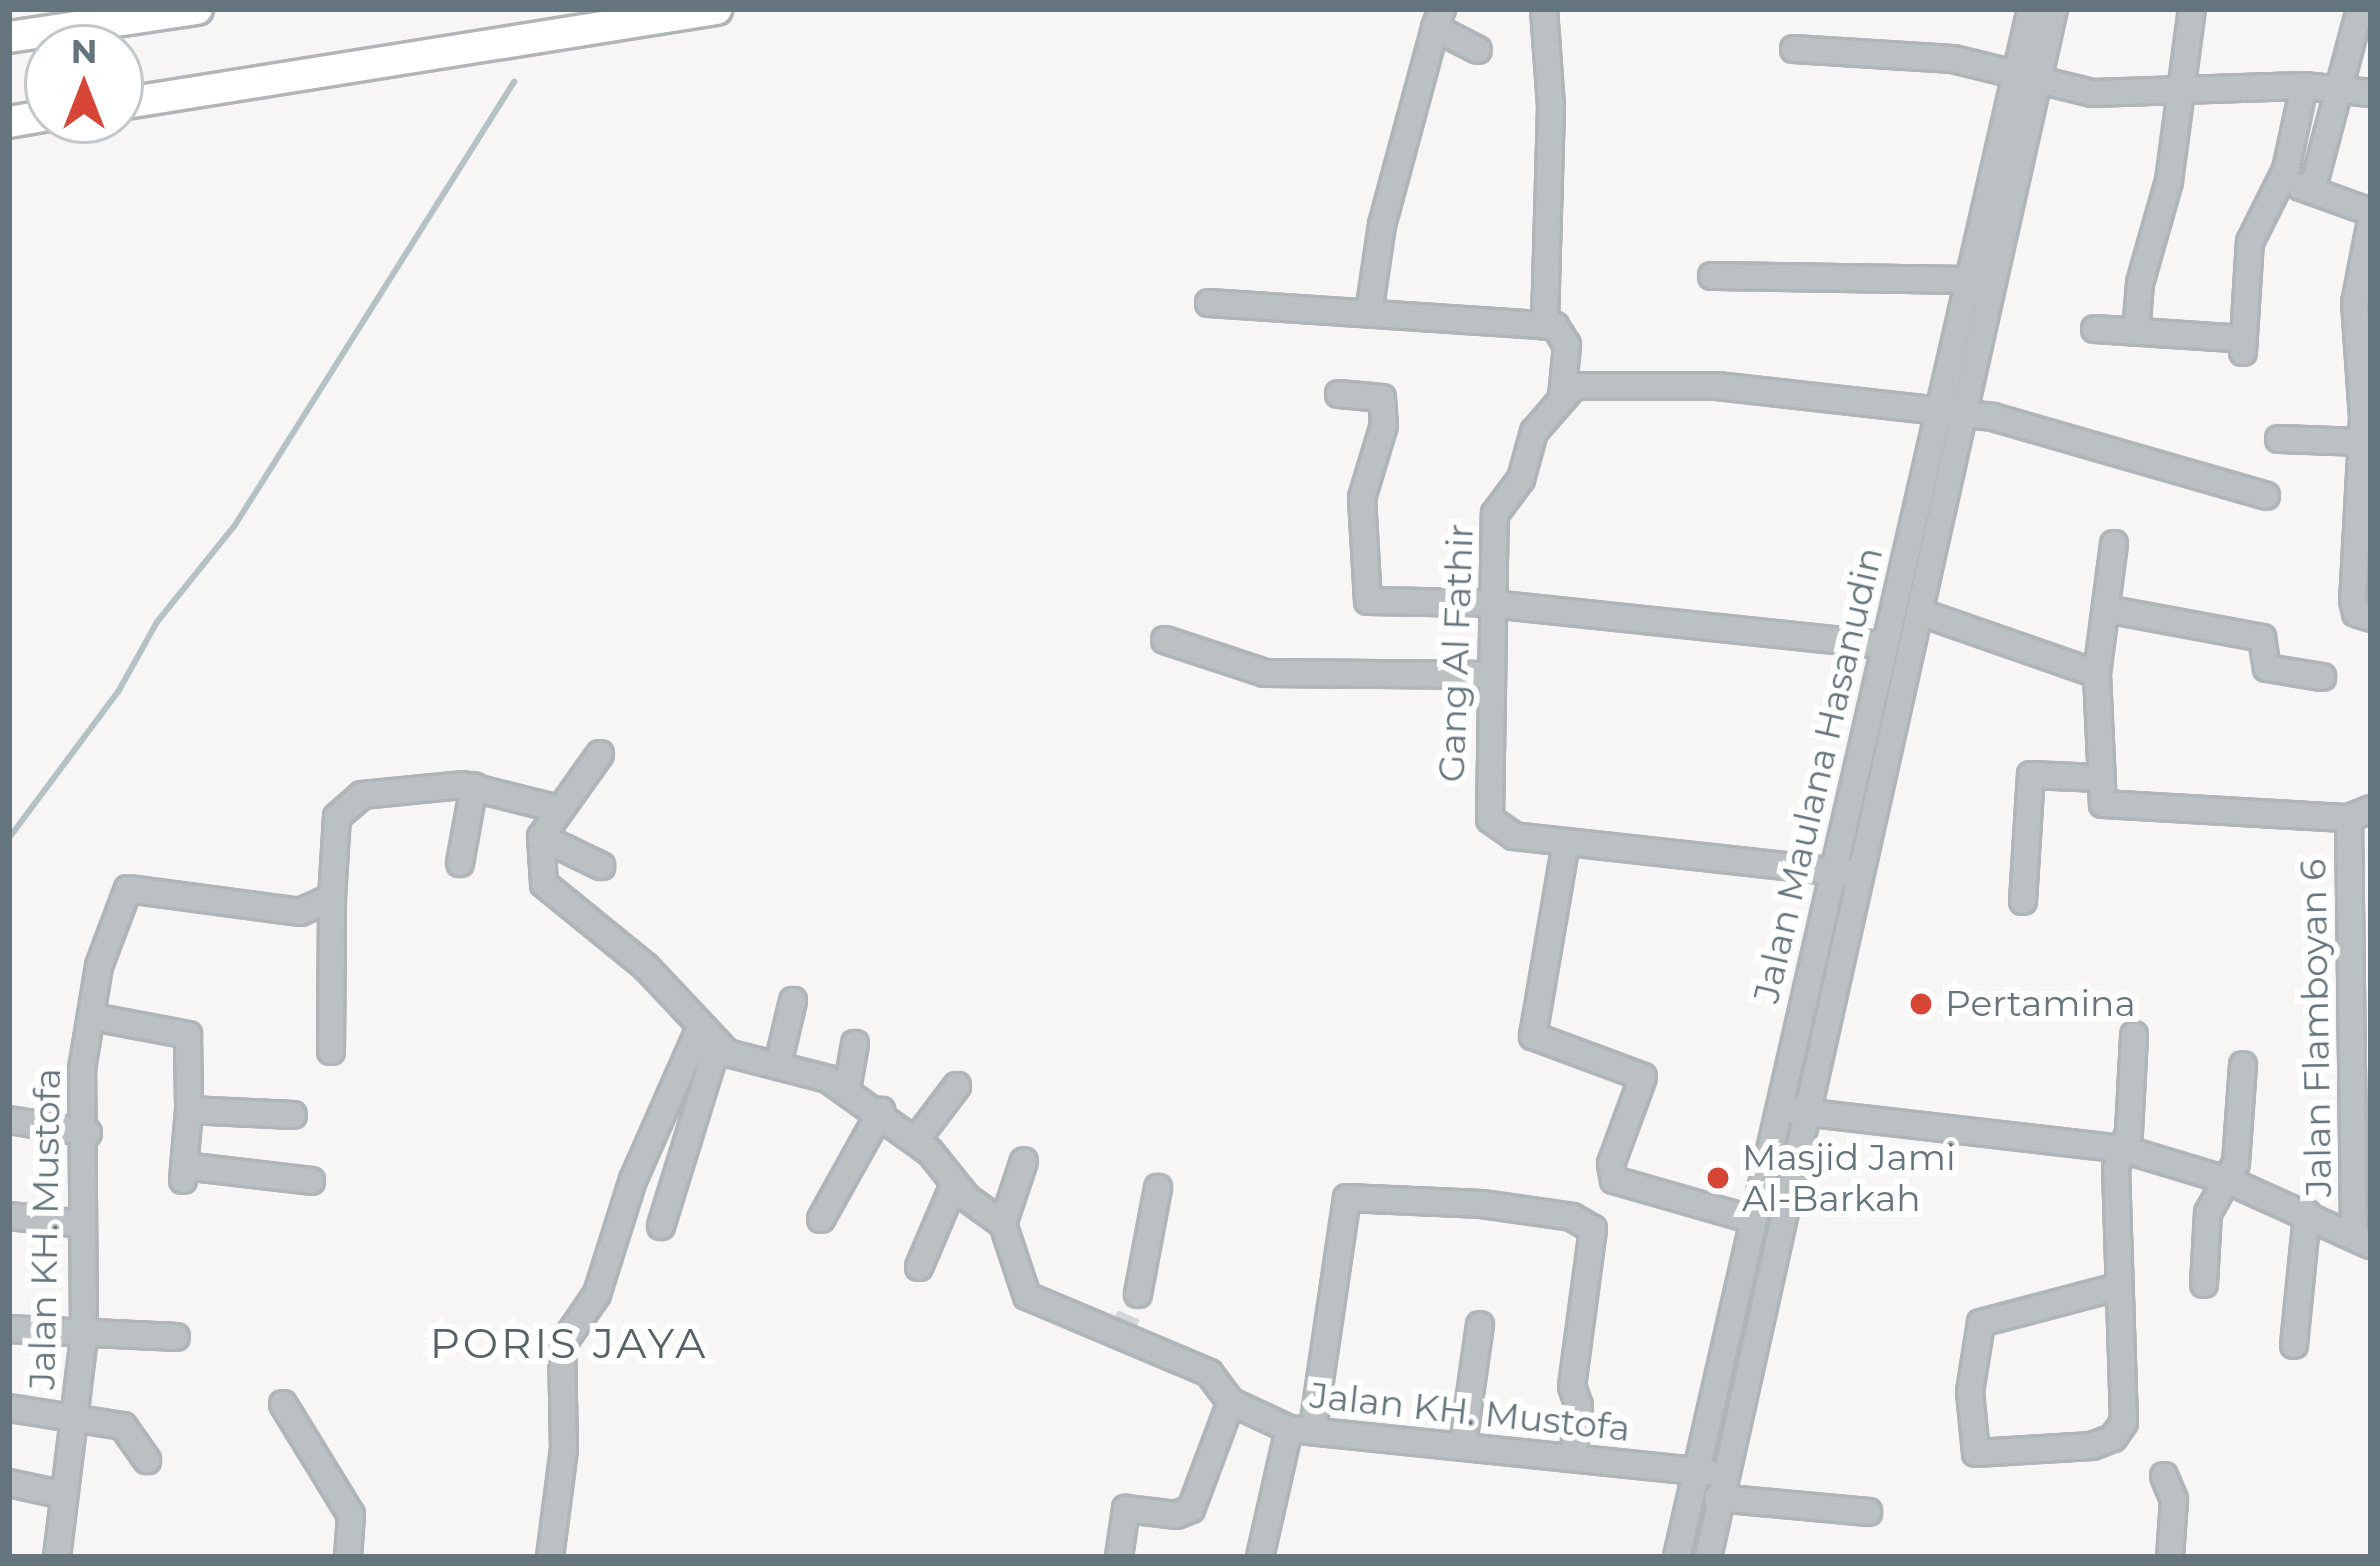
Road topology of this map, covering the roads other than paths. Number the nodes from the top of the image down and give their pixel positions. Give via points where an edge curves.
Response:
1 (197, 9) edge
2 (716, 9) edge
3 (1544, 9) edge
4 (2031, 9) edge
5 (2054, 9) edge
6 (2192, 9) edge
7 (2360, 9) edge
8 (1438, 18) edge
9 (9, 37) edge
10 (1793, 49) dead end
11 (1478, 50) dead end
12 (2028, 82) junction
13 (2304, 86) junction
14 (2336, 87) junction
15 (2371, 93) edge
16 (2176, 95) junction
17 (144, 100) edge
18 (2282, 180) junction
19 (2312, 191) junction
20 (2371, 217) edge
21 (1712, 276) dead end
22 (1970, 280) junction
23 (1209, 303) dead end
24 (1369, 314) junction
25 (1545, 326) junction
26 (2095, 329) dead end
27 (2137, 332) junction
28 (1339, 394) dead end
29 (1562, 397) junction
30 (1924, 414) junction
31 (1967, 416) junction
32 (2279, 439) dead end
33 (2362, 442) junction
34 (2266, 496) dead end
35 (2114, 544) dead end
36 (1496, 606) junction
37 (2105, 609) junction
38 (1919, 612) junction
39 (2371, 618) edge
40 (1165, 640) dead end
41 (1873, 644) junction
42 (2097, 674) junction
43 (1490, 675) junction
44 (2323, 677) dead end
45 (1868, 706) junction
46 (1898, 712) junction
47 (600, 754) dead end
48 (2099, 778) junction
49 (474, 786) junction
50 (554, 808) junction
51 (2360, 813) edge
52 (541, 837) junction
53 (1566, 843) junction
54 (460, 863) dead end
55 (602, 866) dead end
56 (1821, 869) junction
57 (1862, 875) junction
58 (332, 898) junction
59 (2024, 901) dead end
60 (793, 1001) dead end
61 (93, 1017) junction
62 (2134, 1035) dead end
63 (709, 1036) junction
64 (855, 1044) dead end
65 (331, 1052) dead end
66 (778, 1064) junction
67 (2243, 1065) dead end
68 (957, 1086) dead end
69 (847, 1089) junction
70 (1778, 1108) junction
71 (189, 1110) junction
72 (881, 1111) junction
73 (1806, 1113) junction
74 (293, 1115) dead end
75 (9, 1120) edge
76 (88, 1133) junction
77 (916, 1141) junction
78 (2123, 1149) junction
79 (1024, 1161) dead end
80 (311, 1181) dead end
81 (2229, 1181) junction
82 (954, 1185) junction
83 (1158, 1188) dead end
84 (2307, 1214) junction
85 (9, 1216) edge
86 (821, 1219) dead end
87 (1750, 1219) junction
88 (83, 1224) junction
89 (1003, 1224) junction
90 (661, 1226) dead end
91 (2362, 1241) edge
92 (919, 1267) dead end
93 (2204, 1284) dead end
94 (2117, 1287) junction
95 (1138, 1294) tunnel mouth
96 (1480, 1324) dead end
97 (9, 1329) edge
98 (84, 1337) junction
99 (176, 1337) dead end
100 (2294, 1345) dead end
101 (1231, 1402) junction
102 (283, 1404) dead end
103 (9, 1408) edge
104 (76, 1420) junction
105 (1301, 1428) junction
106 (1463, 1444) junction
107 (1573, 1458) junction
108 (147, 1460) dead end
109 (1687, 1470) junction
110 (2164, 1476) dead end
111 (9, 1484) edge
112 (1720, 1486) junction
113 (64, 1495) junction
114 (1868, 1511) dead end
115 (57, 1557) edge
116 (348, 1557) edge
117 (550, 1557) edge
118 (1119, 1557) edge
119 (1260, 1557) edge
120 (1677, 1557) edge
121 (1708, 1557) edge
122 (2170, 1557) edge

1 - 9 main road
2 - 17 main road
3 - 25 street via 1552,107
4 - 12 street, Jalan Maulana Hasanudin
5 - 12 street, Jalan Maulana Hasanudin
6 - 16 street
7 - 14 street
8 - 11 street
8 - 24 street via 1382,226
10 - 12 street via 1953,59
12 - 16 street
12 - 22 street, Jalan Maulana Hasanudin
12 - 31 street, Jalan Maulana Hasanudin
13 - 14 street
13 - 16 street
13 - 18 street
14 - 15 street
14 - 19 street
16 - 27 street via 2169,181 2140,283
18 - 19 street
18 - 27 street via 2250,242 2244,345
19 - 20 street
20 - 33 street via 2355,303
21 - 22 street
22 - 30 street, Jalan Maulana Hasanudin
23 - 24 street
24 - 25 street
25 - 29 street via 1567,345
26 - 27 street
28 - 36 street via 1382,398 1384,424 1362,498 1366,599
29 - 30 street via 1585,382 1610,381
29 - 36 street, Gang Al Fathir via 1534,432 1521,479 1497,506
30 - 31 street
30 - 41 street, Jalan Maulana Hasanudin
31 - 34 street
31 - 38 street, Jalan Maulana Hasanudin
32 - 33 street
33 - 39 street via 2353,604
35 - 37 street
36 - 41 street
36 - 43 street, Gang Al Fathir
37 - 42 street
37 - 44 street via 2263,638 2266,668
38 - 42 street
38 - 46 street, Jalan Maulana Hasanudin
40 - 43 street via 1264,673
41 - 45 street, Jalan Maulana Hasanudin
42 - 48 street
43 - 53 street, Gang Al Fathir via 1490,819 1514,836
45 - 46 street
45 - 56 street, Jalan Maulana Hasanudin
46 - 57 street, Jalan Maulana Hasanudin
47 - 50 street
48 - 51 street via 2100,799 2115,811
48 - 59 street via 2031,776
49 - 50 street
49 - 54 street
49 - 58 street via 432,784 348,801 335,827
50 - 52 street
51 - 91 street, Jalan Flamboyan 6
52 - 55 street
52 - 63 street via 544,884 646,967
53 - 56 street, Gang Al Fathir
53 - 87 street via 1533,1036 1643,1077 1610,1170 1620,1185
56 - 57 street, Gang Al Fathir
56 - 70 street, Jalan Maulana Hasanudin
57 - 73 street, Jalan Maulana Hasanudin
58 - 61 street, Jalan KH. Mustofa via 286,914 128,889 99,966
58 - 65 street
60 - 66 street
61 - 71 street via 188,1035
61 - 76 street, Jalan KH. Mustofa via 80,1092
62 - 78 street
63 - 66 street
63 - 90 street
63 - 117 street via 634,1180 597,1294 562,1345 564,1449
64 - 69 street
66 - 69 street
67 - 81 street
68 - 77 street
69 - 72 street
70 - 73 street
70 - 87 street, Jalan Maulana Hasanudin
71 - 74 street
71 - 80 street via 184,1174
72 - 77 street
72 - 86 street
73 - 78 street
73 - 112 street, Jalan Maulana Hasanudin
75 - 76 street
76 - 88 street, Jalan KH. Mustofa
77 - 82 street
78 - 81 street
78 - 94 street via 2116,1168
79 - 89 street
81 - 84 street
81 - 93 street via 2208,1214
82 - 89 street
82 - 92 street
83 - 95 street
84 - 91 street
84 - 100 street
85 - 88 street
87 - 109 street, Jalan Maulana Hasanudin
88 - 98 street, Jalan KH. Mustofa
89 - 101 street, Jalan KH. Mustofa via 1027,1296 1209,1373
94 - 94 street via 2124,1422 2118,1432 2092,1446 1976,1453 1970,1392 1982,1323
96 - 106 street
97 - 98 street
98 - 99 street
98 - 104 street, Jalan KH. Mustofa
101 - 105 street, Jalan KH. Mustofa
101 - 118 street via 1191,1509 1126,1509
102 - 116 street via 351,1515
103 - 104 street
104 - 108 street via 130,1430
104 - 113 street, Jalan KH. Mustofa
105 - 106 street, Jalan KH. Mustofa
105 - 107 street via 1347,1198 1482,1204 1572,1217 1594,1229 1572,1386 1579,1406
105 - 119 street
106 - 107 street, Jalan KH. Mustofa
107 - 109 street, Jalan KH. Mustofa
109 - 112 street, Jalan KH. Mustofa
109 - 120 street, Jalan Maulana Hasanudin
110 - 122 street via 2174,1501
111 - 113 street
112 - 114 street, Jalan KH. Mustofa
112 - 121 street, Jalan Maulana Hasanudin
113 - 115 street, Jalan KH. Mustofa

